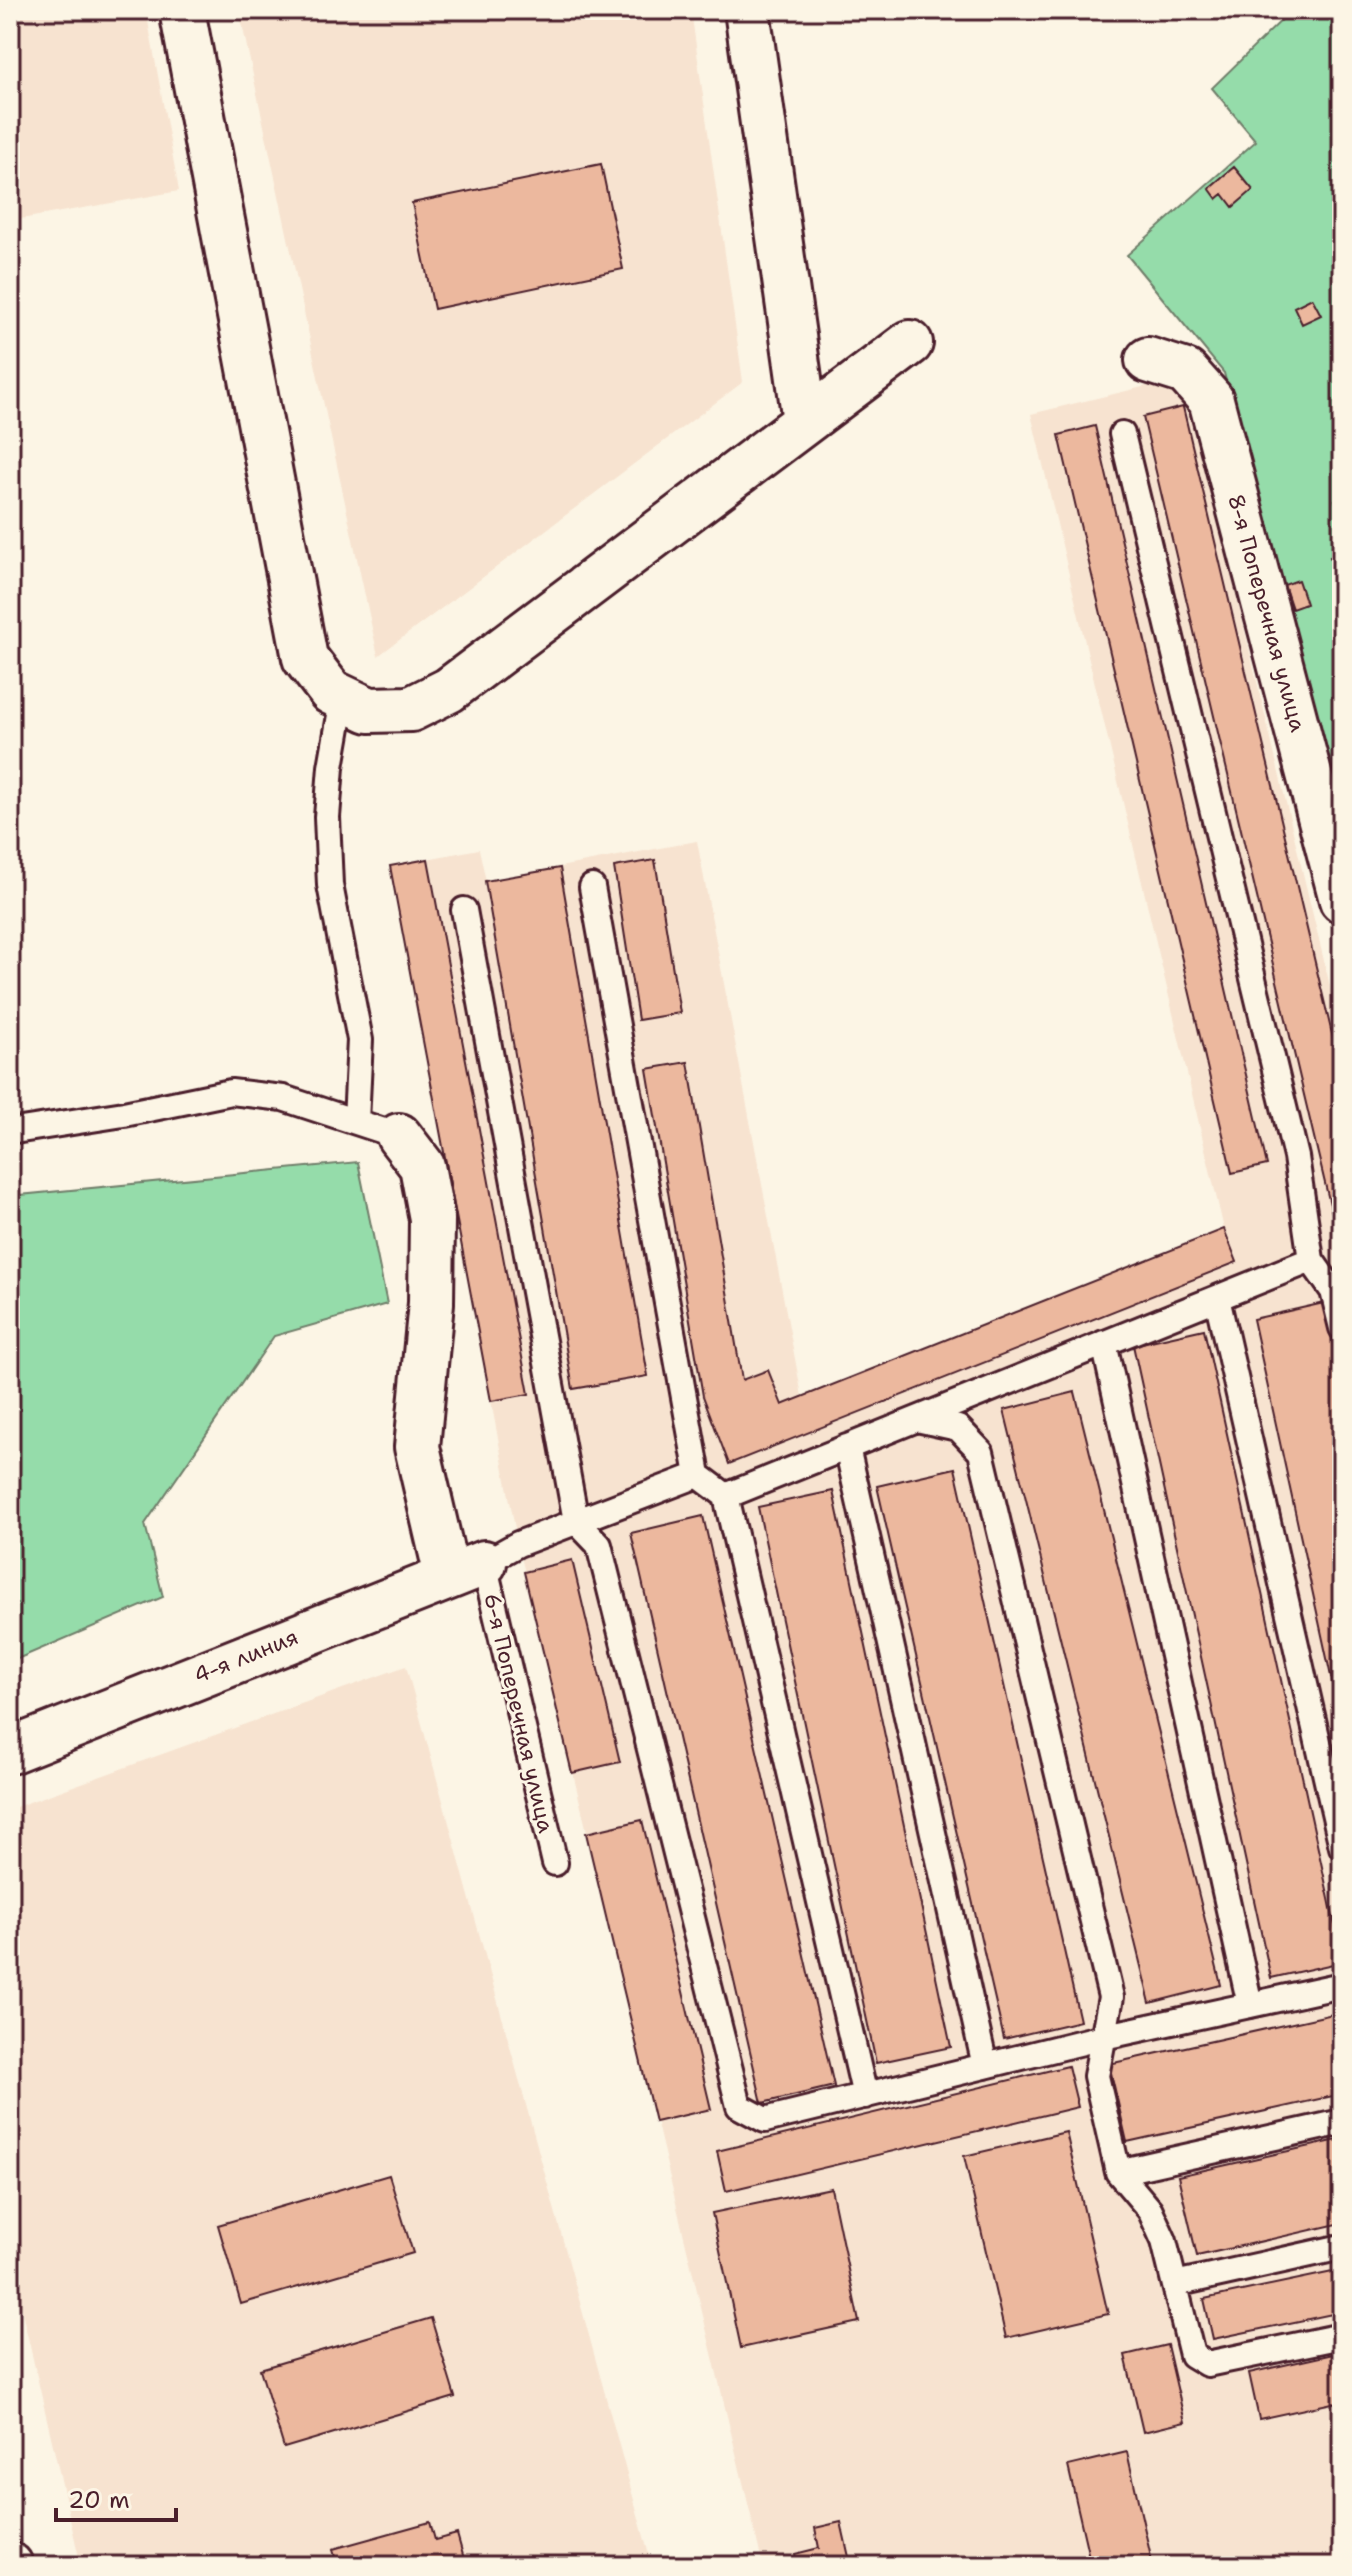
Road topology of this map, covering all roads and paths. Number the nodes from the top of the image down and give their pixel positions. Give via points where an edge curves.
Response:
1 (182, 10) edge
2 (747, 10) edge
3 (910, 343) dead end
4 (1148, 360) dead end
5 (805, 421) junction
6 (1122, 434) dead end
7 (343, 698) junction
8 (592, 887) dead end
9 (1342, 900) edge
10 (464, 910) dead end
11 (356, 1121) junction
12 (21, 1130) dead end
13 (399, 1136) joint
14 (1311, 1260) junction
15 (1217, 1298) junction
16 (1342, 1328) edge
17 (1104, 1343) junction
18 (917, 1419) junction
19 (847, 1447) junction
20 (698, 1475) junction
21 (726, 1496) junction
22 (576, 1521) junction
23 (465, 1570) junction
24 (10, 1751) edge
25 (1342, 1847) edge
26 (555, 1863) dead end
27 (1342, 1985) edge
28 (1250, 2005) junction
29 (1103, 2037) junction
30 (985, 2066) junction
31 (865, 2096) junction
32 (1342, 2122) edge
33 (1118, 2172) junction
34 (1342, 2247) edge
35 (1175, 2284) junction
36 (1342, 2336) edge

1 - 7 street via 305,658 331,692
2 - 5 street
3 - 5 street
4 - 9 street, 8-я Поперечная улица via 1186,372 1211,400
5 - 7 street via 449,690 411,709 369,710
6 - 14 lane via 1296,1157
7 - 11 lane via 327,817 330,885 360,1040
8 - 20 lane
10 - 22 lane
11 - 12 lane via 283,1098 231,1092
11 - 13 lane
13 - 23 street, 6-я Поперечная улица via 422,1166 432,1219 431,1303 417,1447
14 - 15 lane
14 - 16 lane via 1333,1291
15 - 17 lane
15 - 25 lane
17 - 18 lane
17 - 28 lane
18 - 19 lane
18 - 29 lane via 958,1428 981,1452 1111,1997
19 - 21 lane
19 - 30 lane
20 - 21 lane
20 - 22 lane
21 - 31 lane
22 - 23 lane
22 - 31 lane via 599,1545 739,2106 765,2120
23 - 24 street, 4-я линия
23 - 26 lane, 6-я Поперечная улица
27 - 28 lane
28 - 29 lane
29 - 30 lane
29 - 33 lane via 1096,2076
30 - 31 lane
32 - 33 lane
33 - 35 lane via 1150,2210
34 - 35 lane
35 - 36 lane via 1192,2355 1207,2364

